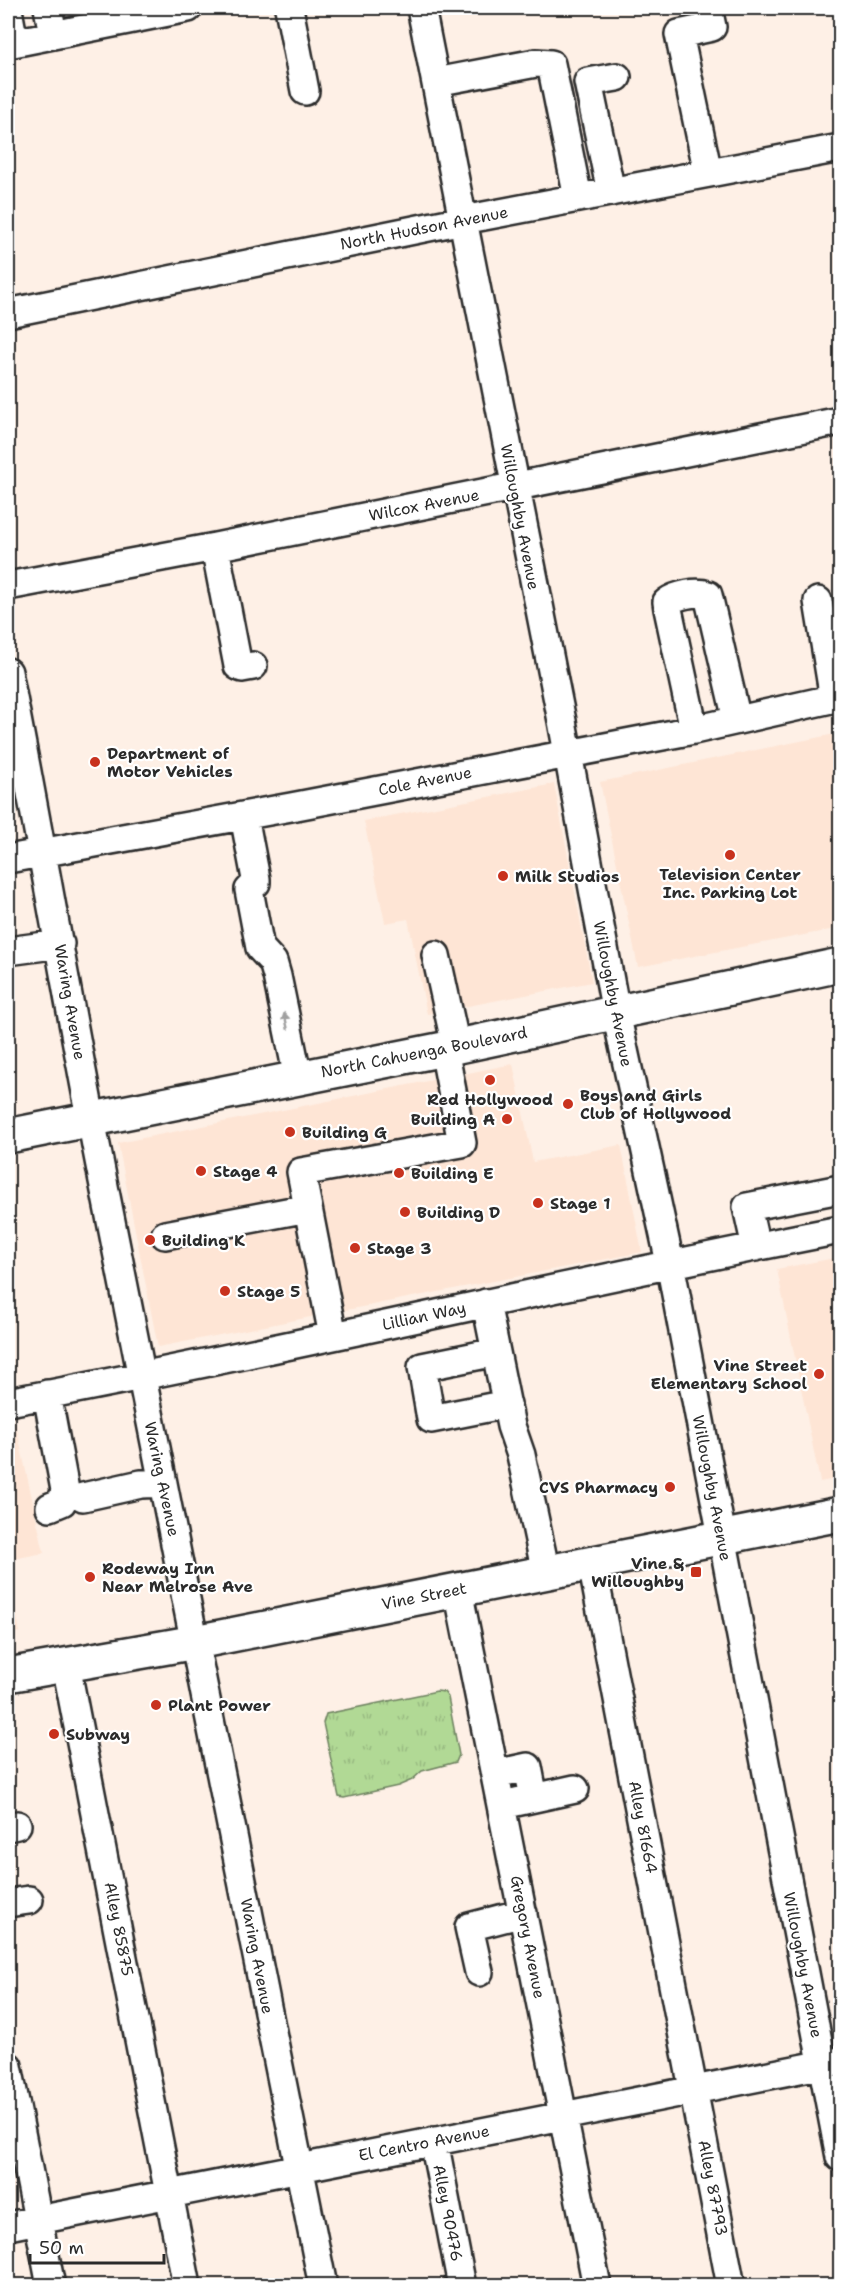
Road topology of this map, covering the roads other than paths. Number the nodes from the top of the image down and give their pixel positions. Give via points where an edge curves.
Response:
1 (48, 8) edge
2 (188, 8) edge
3 (289, 8) edge
4 (421, 8) edge
5 (708, 8) edge
6 (8, 10) edge
7 (53, 34) junction
8 (11, 43) edge
9 (617, 77) dead end
10 (436, 82) junction
11 (305, 91) dead end
12 (840, 148) edge
13 (708, 173) junction
14 (611, 192) junction
15 (578, 198) junction
16 (463, 220) junction
17 (8, 313) edge
18 (840, 422) edge
19 (514, 487) junction
20 (215, 547) junction
21 (8, 586) edge
22 (818, 601) dead end
23 (253, 666) dead end
24 (8, 672) edge
25 (837, 698) edge
26 (737, 720) junction
27 (694, 729) junction
28 (567, 752) junction
29 (244, 816) junction
30 (43, 852) junction
31 (8, 859) edge
32 (60, 944) junction
33 (8, 951) edge
34 (436, 955) dead end
35 (840, 966) edge
36 (616, 1013) junction
37 (450, 1047) junction
38 (298, 1078) junction
39 (91, 1120) junction
40 (8, 1136) edge
41 (840, 1189) edge
42 (308, 1208) junction
43 (840, 1230) edge
44 (165, 1235) dead end
45 (756, 1247) junction
46 (670, 1263) junction
47 (486, 1303) junction
48 (333, 1336) junction
49 (496, 1352) junction
50 (141, 1377) junction
51 (47, 1394) junction
52 (8, 1402) edge
53 (507, 1404) junction
54 (163, 1483) junction
55 (83, 1497) dead end
56 (50, 1507) dead end
57 (840, 1514) edge
58 (722, 1538) junction
59 (592, 1563) junction
60 (546, 1573) junction
61 (458, 1590) junction
62 (196, 1642) junction
63 (66, 1665) junction
64 (8, 1676) edge
65 (495, 1774) junction
66 (575, 1789) dead end
67 (534, 1798) junction
68 (502, 1805) junction
69 (524, 1913) junction
70 (479, 1972) dead end
71 (831, 2063) edge
72 (8, 2066) edge
73 (694, 2090) junction
74 (565, 2116) junction
75 (434, 2141) junction
76 (840, 2157) edge
77 (299, 2167) junction
78 (170, 2194) junction
79 (38, 2220) junction
80 (8, 2226) edge
81 (51, 2286) edge
82 (187, 2286) edge
83 (323, 2286) edge
84 (462, 2286) edge
85 (597, 2286) edge
86 (731, 2286) edge

1 - 7 street
2 - 7 street
3 - 11 street
4 - 10 street, Willoughby Avenue
5 - 13 street via 712,27 679,33
6 - 8 street
7 - 8 street
9 - 14 street via 588,82
10 - 15 street via 536,63 551,64
10 - 16 street, Willoughby Avenue
12 - 13 street, North Hudson Avenue
13 - 14 street, North Hudson Avenue
14 - 15 street, North Hudson Avenue
15 - 16 street, North Hudson Avenue
16 - 17 street, North Hudson Avenue
16 - 19 street, Willoughby Avenue
18 - 19 street, Wilcox Avenue
19 - 20 street, Wilcox Avenue
19 - 28 street, Willoughby Avenue
20 - 21 street, Wilcox Avenue
20 - 23 street via 238,666
22 - 25 street
24 - 30 street, Waring Avenue
25 - 26 street, Cole Avenue
26 - 27 street, Cole Avenue
26 - 27 street via 708,596 701,593 673,597 667,602 668,609
27 - 28 street, Cole Avenue
28 - 29 street, Cole Avenue
28 - 36 street, Willoughby Avenue
29 - 30 street, Cole Avenue
38 -> 29 street via 277,976 269,955 260,948 249,899 256,879
30 - 31 street, Cole Avenue
30 - 32 street, Waring Avenue
32 - 33 street
32 - 39 street, Waring Avenue
34 - 37 street
35 - 36 main road, North Cahuenga Boulevard
36 - 37 main road, North Cahuenga Boulevard
36 - 46 street, Willoughby Avenue
37 - 38 main road, North Cahuenga Boulevard
37 - 42 street via 462,1143 301,1172
38 - 39 main road, North Cahuenga Boulevard
39 - 40 main road, North Cahuenga Boulevard
39 - 50 street, Waring Avenue
41 - 45 street via 747,1208
42 - 44 street
42 - 48 street
43 - 45 street, Lillian Way
45 - 46 street, Lillian Way
46 - 47 street, Lillian Way
46 - 58 street, Willoughby Avenue
47 - 48 street, Lillian Way
47 - 49 street
48 - 50 street, Lillian Way
49 - 53 street
49 - 53 street via 422,1367 431,1419
50 - 51 street, Lillian Way
50 - 54 street, Waring Avenue
51 - 52 street, Lillian Way
51 - 56 street via 65,1490 62,1502
53 - 60 street
54 - 55 street
54 - 62 street, Waring Avenue
57 - 58 main road, Vine Street
58 - 59 main road, Vine Street
58 - 71 street, Willoughby Avenue
59 - 60 main road, Vine Street
59 - 73 street, Alley 81664
60 - 61 main road, Vine Street
61 - 62 main road, Vine Street
61 - 65 street, Gregory Avenue
62 - 63 main road, Vine Street
62 - 77 street, Waring Avenue
63 - 64 main road, Vine Street
63 - 78 street, Alley 85875
65 - 67 street via 528,1767
65 - 68 street, Gregory Avenue
66 - 67 street
67 - 68 street
68 - 69 street, Gregory Avenue
69 - 70 street via 469,1927
69 - 74 street, Gregory Avenue
71 - 73 street, El Centro Avenue
71 - 76 street, Willoughby Avenue
72 - 79 street
73 - 74 street, El Centro Avenue
73 - 86 street, Alley 87793
74 - 75 street, El Centro Avenue
74 - 85 street, Gregory Avenue
75 - 77 street, El Centro Avenue
75 - 84 street, Alley 90476
77 - 78 street, El Centro Avenue
77 - 83 street, Waring Avenue
78 - 79 street, El Centro Avenue
78 - 82 street, Alley 85875
79 - 80 street, El Centro Avenue
79 - 81 street

